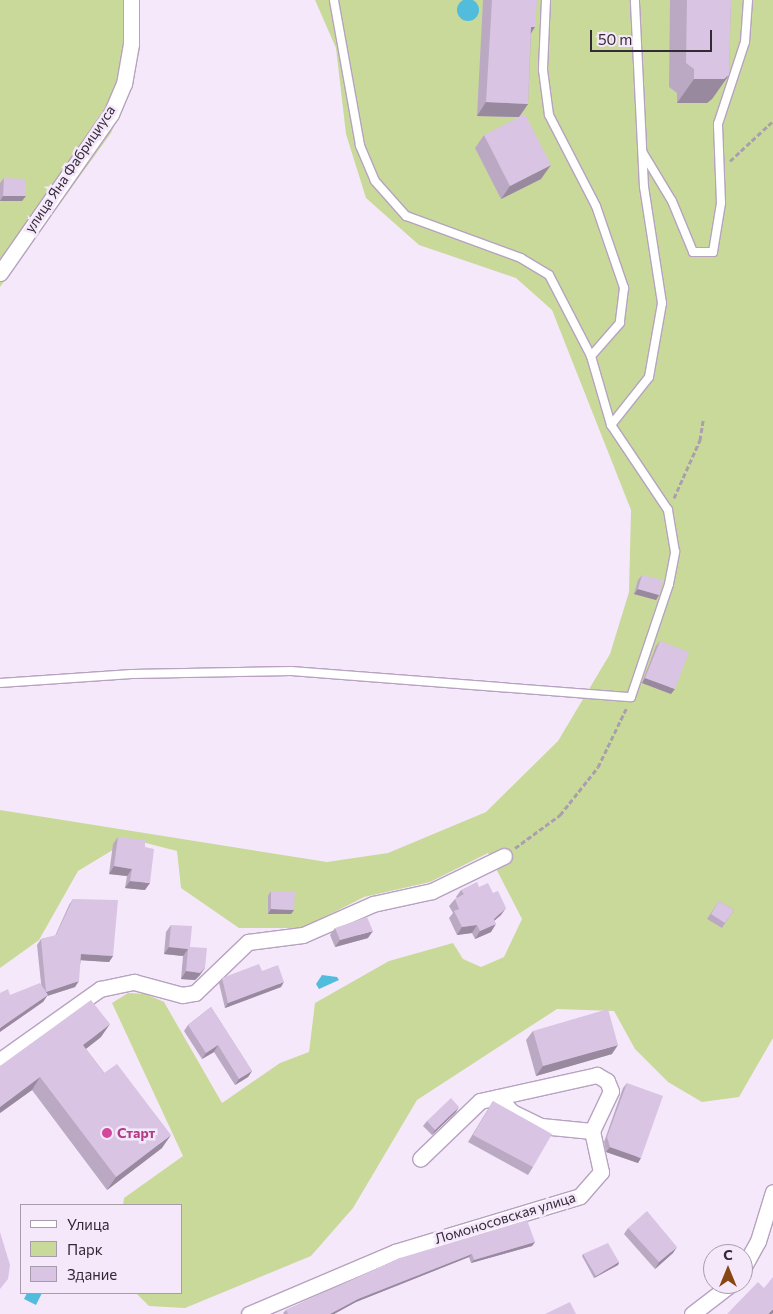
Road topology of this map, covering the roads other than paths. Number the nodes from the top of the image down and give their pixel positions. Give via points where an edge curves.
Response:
1 (131, 0) edge
2 (334, 0) edge
3 (546, 0) edge
4 (635, 0) edge
5 (748, 0) edge
6 (642, 151) junction
7 (0, 273) edge
8 (592, 356) junction
9 (611, 425) junction
10 (0, 683) edge
11 (504, 856) road end
12 (0, 1060) edge
13 (498, 1097) junction
14 (592, 1131) junction
15 (420, 1159) dead end
16 (773, 1192) edge
17 (753, 1250) edge
18 (718, 1294) edge
19 (249, 1314) edge
20 (692, 1314) edge

1 - 7 street, улица Яна Фабрициуса via 131,44 124,84 111,114
2 - 8 lane via 360,145 375,181 406,216 521,258 549,275
3 - 8 lane via 543,70 550,115 596,206 624,288 620,323
4 - 6 lane
5 - 6 lane via 745,42 718,124 718,246 713,252 699,255 688,243 672,201
6 - 9 lane via 662,303 649,377
8 - 9 lane
9 - 10 lane via 668,510 675,552 669,584 631,697 291,671 132,674
11 - 12 street via 432,891 373,904 303,935 248,942 195,993 182,995 134,982 100,989
13 - 14 street via 512,1112 541,1126
13 - 14 street via 597,1075 607,1081 611,1091
13 - 15 street via 480,1102
14 - 19 street, Ломоносовская улица via 601,1172 580,1196 395,1252
16 - 17 street
18 - 20 street

